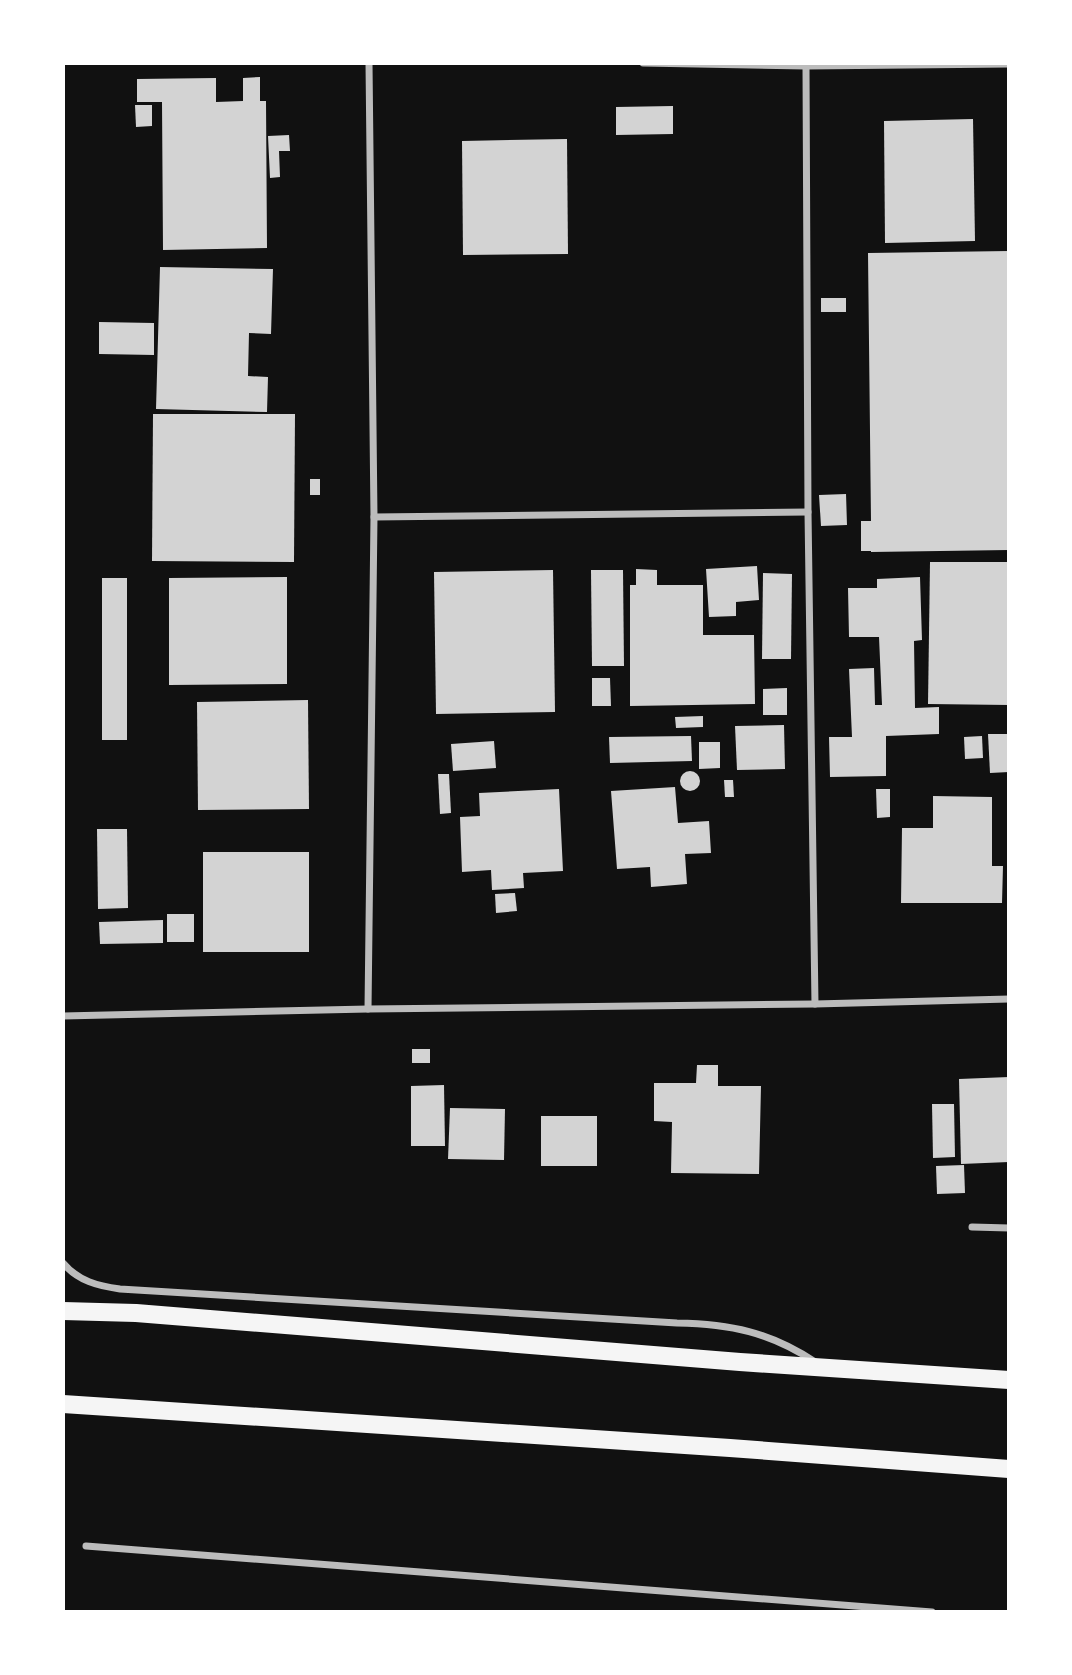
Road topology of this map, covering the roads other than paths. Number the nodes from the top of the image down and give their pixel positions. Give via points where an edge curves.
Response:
1 (369, 63) edge
2 (643, 63) edge
3 (1009, 64) edge
4 (806, 66) junction
5 (808, 512) junction
6 (374, 517) junction
7 (1009, 999) edge
8 (816, 1004) junction
9 (369, 1009) junction
10 (63, 1016) edge
11 (972, 1227) dead end
12 (1009, 1228) edge
13 (63, 1263) edge
14 (63, 1311) edge
15 (824, 1368) junction
16 (1009, 1380) edge
17 (63, 1404) edge
18 (1009, 1469) edge
19 (86, 1546) dead end
20 (932, 1612) edge

1 - 6 street
2 - 4 street
3 - 4 street
4 - 5 street
5 - 6 street
5 - 8 street
6 - 9 street
7 - 8 street
8 - 9 street
9 - 10 street
11 - 12 street
13 - 15 street via 83,1280 120,1289 739,1328 798,1351
14 - 15 main road
15 - 16 main road
17 - 18 main road
19 - 20 street

